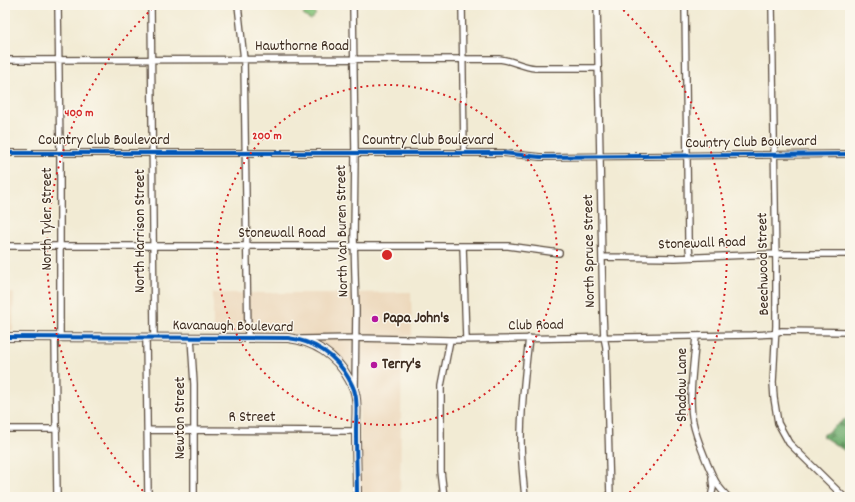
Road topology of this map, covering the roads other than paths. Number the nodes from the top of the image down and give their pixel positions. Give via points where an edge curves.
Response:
1 (58, 5) edge
2 (151, 5) edge
3 (238, 5) edge
4 (353, 5) edge
5 (462, 5) edge
6 (597, 5) edge
7 (685, 5) edge
8 (772, 5) edge
9 (59, 59) junction
10 (152, 59) junction
11 (353, 59) junction
12 (462, 59) junction
13 (5, 60) edge
14 (244, 60) junction
15 (598, 68) junction
16 (5, 153) edge
17 (60, 153) junction
18 (153, 153) junction
19 (246, 153) junction
20 (355, 153) junction
21 (464, 153) junction
22 (850, 154) edge
23 (688, 155) junction
24 (774, 155) junction
25 (600, 156) junction
26 (5, 246) edge
27 (60, 246) junction
28 (355, 246) junction
29 (463, 246) junction
30 (154, 247) junction
31 (246, 247) junction
32 (559, 253) dead end
33 (776, 254) junction
34 (850, 254) edge
35 (602, 257) junction
36 (690, 257) junction
37 (850, 332) edge
38 (776, 333) junction
39 (696, 336) junction
40 (5, 337) edge
41 (58, 337) junction
42 (604, 337) junction
43 (150, 338) junction
44 (192, 338) junction
45 (248, 338) junction
46 (356, 338) junction
47 (529, 338) junction
48 (297, 339) junction
49 (466, 339) junction
50 (450, 340) junction
51 (355, 393) junction
52 (5, 428) edge
53 (57, 429) junction
54 (148, 430) junction
55 (193, 430) junction
56 (356, 430) junction
57 (711, 474) junction
58 (57, 497) edge
59 (148, 497) edge
60 (194, 497) edge
61 (357, 497) edge
62 (444, 497) edge
63 (525, 497) edge
64 (610, 497) edge
65 (711, 497) edge
66 (728, 497) edge
67 (844, 497) edge

1 - 9 street, North Tyler Street
2 - 10 street, North Harrison Street
3 - 14 street
4 - 11 street, North Van Buren Street
5 - 12 street
6 - 15 street, North Spruce Street
7 - 23 street
8 - 24 street, Beechwood Street
9 - 10 street, Hawthorne Road
9 - 13 street, Hawthorne Road
9 - 17 street, North Tyler Street
10 - 14 street, Hawthorne Road
10 - 18 street, North Harrison Street
11 - 12 street, Hawthorne Road
11 - 14 street, Hawthorne Road
11 - 20 street, North Van Buren Street
12 - 15 street, Hawthorne Road via 504,60 535,68
12 - 21 street
14 - 19 street
15 - 25 street, North Spruce Street
16 - 17 street, Country Club Boulevard
17 - 18 street, Country Club Boulevard
17 - 27 street, North Tyler Street
18 - 19 street, Country Club Boulevard
18 - 30 street, North Harrison Street
19 - 20 street, Country Club Boulevard
19 - 31 street
20 - 21 street, Country Club Boulevard
20 - 28 street, North Van Buren Street
21 - 25 street, Country Club Boulevard via 503,153 540,157
22 - 24 street, Country Club Boulevard
23 - 24 street, Country Club Boulevard
23 - 25 street, Country Club Boulevard
23 - 36 street
24 - 33 street, Beechwood Street
25 - 35 street, North Spruce Street
26 - 27 street, Stonewall Road
27 - 30 street, Stonewall Road
27 - 41 street, North Tyler Street
28 - 29 street, Stonewall Road
28 - 31 street, Stonewall Road
28 - 46 street, North Van Buren Street
29 - 32 street, Stonewall Road via 508,246
29 - 49 street
30 - 31 street, Stonewall Road
30 - 43 street, North Harrison Street
31 - 45 street
33 - 34 street, Stonewall Road
33 - 36 street, Stonewall Road
33 - 38 street, Beechwood Street
35 - 36 street, Stonewall Road
35 - 42 street, North Spruce Street
37 - 38 street, Club Road
38 - 39 street, Club Road
38 - 67 street, Beechwood Street via 773,390 778,423 794,450
39 - 42 street, Club Road
39 - 57 street, Shadow Lane via 692,415 698,441
40 - 41 street, Kavanaugh Boulevard
41 - 43 street, Kavanaugh Boulevard
41 - 53 street, North Tyler Street
42 - 47 street, Club Road
42 - 64 street, North Spruce Street
43 - 44 street, Kavanaugh Boulevard
43 - 54 street, North Harrison Street
44 - 45 street, Kavanaugh Boulevard
44 - 55 street, Newton Street
45 - 48 street, Kavanaugh Boulevard
46 - 48 street, Club Road
46 - 50 street, Club Road
46 - 51 street, North Van Buren Street
47 - 49 street, Club Road
47 - 63 street via 522,398 521,460
48 - 51 street, Kavanaugh Boulevard via 318,347 334,358 346,374
49 - 50 street, Club Road
50 - 62 street via 441,386 441,464
51 - 56 street, Kavanaugh Boulevard
52 - 53 street
53 - 58 street, North Tyler Street
54 - 55 street, R Street
54 - 59 street, North Harrison Street
55 - 56 street, R Street
55 - 60 street, Newton Street
56 - 61 street, Kavanaugh Boulevard
57 - 65 street
57 - 66 street, Shadow Lane

